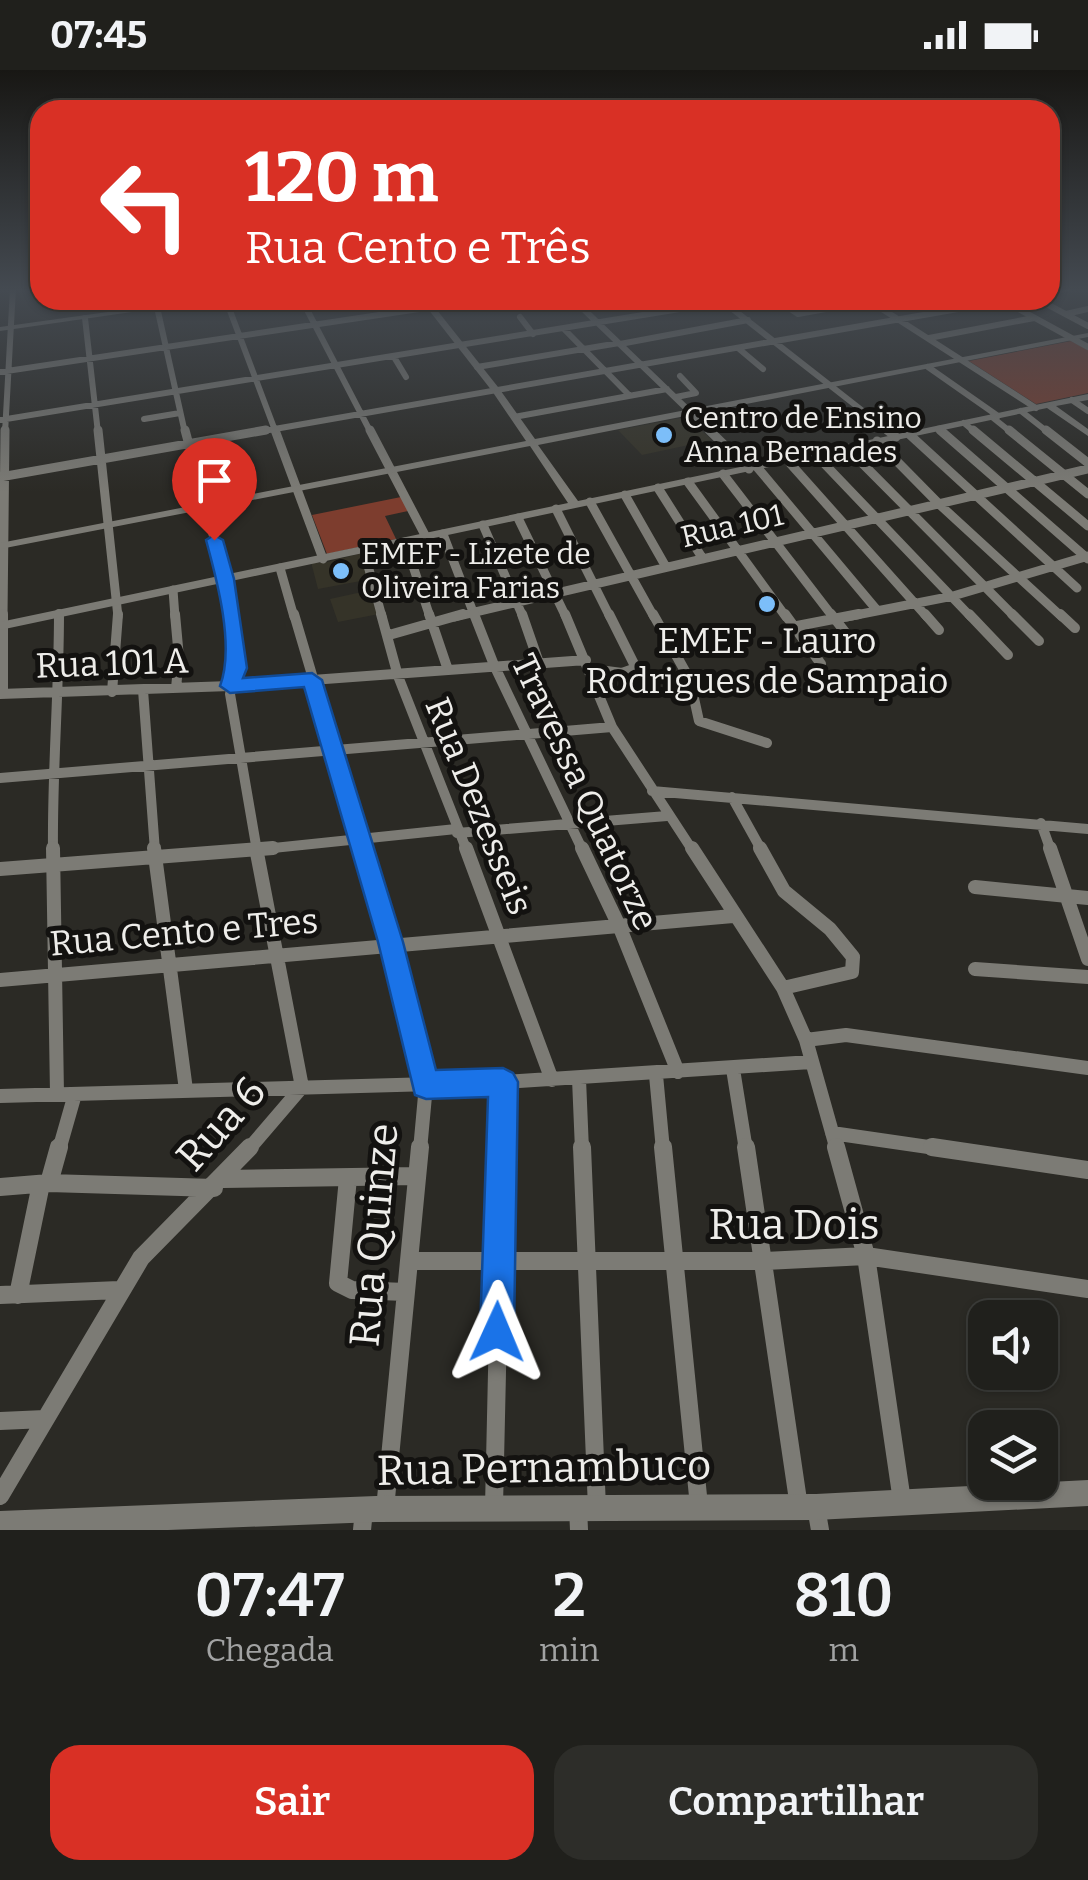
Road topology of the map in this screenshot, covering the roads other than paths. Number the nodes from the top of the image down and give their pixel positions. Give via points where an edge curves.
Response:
1 (100, 356) edge
2 (168, 356) edge
3 (248, 356) edge
4 (333, 356) edge
5 (399, 356) edge
6 (469, 356) edge
7 (537, 356) edge
8 (591, 356) edge
9 (634, 356) edge
10 (699, 356) edge
11 (748, 356) edge
12 (795, 356) edge
13 (958, 356) edge
14 (983, 356) edge
15 (394, 357) junction
16 (88, 358) junction
17 (964, 360) junction
18 (338, 366) junction
19 (477, 367) junction
20 (646, 367) junction
21 (928, 367) junction
22 (763, 369) dead end
23 (5, 371) edge
24 (609, 372) junction
25 (680, 376) dead end
26 (406, 377) dead end
27 (258, 379) junction
28 (832, 386) junction
29 (667, 388) junction
30 (494, 389) junction
31 (177, 392) junction
32 (630, 395) junction
33 (1088, 397) edge
34 (676, 398) junction
35 (1072, 400) junction
36 (94, 405) junction
37 (1042, 406) junction
38 (1021, 411) junction
39 (1088, 411) edge
40 (180, 414) junction
41 (359, 414) junction
42 (692, 414) junction
43 (995, 416) junction
44 (514, 417) junction
45 (3, 419) edge
46 (144, 419) dead end
47 (964, 423) junction
48 (276, 429) junction
49 (938, 429) junction
50 (1088, 433) edge
51 (910, 435) junction
52 (896, 438) junction
53 (878, 442) junction
54 (188, 444) junction
55 (532, 444) junction
56 (847, 448) junction
57 (816, 454) junction
58 (788, 460) junction
59 (99, 461) junction
60 (1088, 466) edge
61 (753, 468) junction
62 (390, 470) junction
63 (723, 474) junction
64 (1064, 475) junction
65 (1, 477) edge
66 (688, 482) junction
67 (1033, 482) junction
68 (297, 488) junction
69 (658, 488) junction
70 (1006, 489) junction
71 (1088, 494) edge
72 (625, 495) junction
73 (977, 496) junction
74 (590, 502) junction
75 (575, 505) junction
76 (940, 505) junction
77 (204, 507) junction
78 (556, 510) junction
79 (908, 512) junction
80 (518, 518) junction
81 (877, 519) junction
82 (483, 525) junction
83 (107, 526) junction
84 (845, 526) junction
85 (1088, 526) edge
86 (443, 534) junction
87 (813, 534) junction
88 (426, 537) junction
89 (405, 542) junction
90 (775, 543) junction
91 (1, 546) edge
92 (364, 551) junction
93 (737, 552) junction
94 (1087, 557) edge
95 (323, 559) junction
96 (703, 560) junction
97 (1051, 566) junction
98 (666, 567) junction
99 (280, 568) junction
100 (1017, 574) junction
101 (631, 576) junction
102 (225, 579) junction
103 (594, 583) junction
104 (986, 585) junction
105 (1077, 588) dead end
106 (174, 590) junction
107 (556, 592) junction
108 (953, 596) junction
109 (118, 601) junction
110 (518, 601) junction
111 (916, 603) junction
112 (876, 610) junction
113 (474, 611) junction
114 (59, 614) junction
115 (834, 618) junction
116 (431, 622) junction
117 (1, 625) edge
118 (792, 627) junction
119 (1075, 628) dead end
120 (939, 630) dead end
121 (389, 635) junction
122 (849, 636) dead end
123 (1039, 640) dead end
124 (1008, 655) dead end
125 (539, 663) junction
126 (588, 664) junction
127 (822, 664) dead end
128 (494, 665) junction
129 (448, 670) junction
130 (398, 676) junction
131 (312, 680) junction
132 (230, 686) junction
133 (176, 688) junction
134 (143, 690) junction
135 (112, 692) junction
136 (59, 693) junction
137 (2, 694) edge
138 (612, 727) junction
139 (527, 738) junction
140 (767, 743) dead end
141 (424, 746) junction
142 (332, 752) junction
143 (239, 760) junction
144 (148, 766) junction
145 (52, 774) junction
146 (0, 778) edge
147 (652, 791) junction
148 (732, 797) junction
149 (667, 816) junction
150 (1041, 824) junction
151 (572, 826) junction
152 (1088, 829) edge
153 (456, 831) junction
154 (358, 840) junction
155 (258, 850) junction
156 (155, 856) junction
157 (54, 865) junction
158 (0, 869) edge
159 (976, 887) dead end
160 (1066, 896) junction
161 (1088, 898) edge
162 (733, 916) junction
163 (620, 928) junction
164 (500, 934) junction
165 (390, 942) junction
166 (279, 954) junction
167 (1088, 959) edge
168 (169, 964) junction
169 (975, 969) dead end
170 (56, 974) junction
171 (1088, 977) edge
172 (0, 980) edge
173 (784, 988) junction
174 (806, 1040) junction
175 (811, 1062) junction
176 (1088, 1068) edge
177 (734, 1069) junction
178 (678, 1072) junction
179 (656, 1075) junction
180 (579, 1079) junction
181 (552, 1080) junction
182 (503, 1082) junction
183 (426, 1085) junction
184 (302, 1087) junction
185 (186, 1090) junction
186 (57, 1094) junction
187 (75, 1094) junction
188 (0, 1096) edge
189 (832, 1134) junction
190 (1088, 1170) edge
191 (417, 1176) junction
192 (348, 1178) junction
193 (44, 1183) junction
194 (218, 1184) junction
195 (0, 1187) edge
196 (866, 1256) junction
197 (674, 1260) junction
198 (765, 1260) junction
199 (410, 1261) junction
200 (588, 1262) junction
201 (498, 1263) junction
202 (1088, 1289) edge
203 (119, 1290) junction
204 (406, 1292) junction
205 (9, 1295) edge
206 (0, 1420) edge
207 (45, 1420) junction
208 (1088, 1494) edge
209 (0, 1496) edge
210 (902, 1503) junction
211 (699, 1506) junction
212 (494, 1507) junction
213 (585, 1515) edge
214 (812, 1515) edge
215 (370, 1516) edge
216 (193, 1523) edge
217 (15, 1526) edge

1 - 16 street
2 - 31 street, Rua 6
3 - 27 street
4 - 18 street
5 - 15 street
6 - 19 main road
7 - 19 street
8 - 24 street
9 - 20 street
10 - 20 street
11 - 22 street
12 - 28 street
13 - 17 street
14 - 17 main road
15 - 18 street
15 - 26 street
16 - 23 street
16 - 36 street
17 - 21 main road
17 - 37 street
18 - 27 street
18 - 41 street
19 - 30 main road
20 - 24 street
20 - 29 street
21 - 28 main road
21 - 43 street
23 - 45 street
24 - 30 street
24 - 32 street
25 - 34 street via 696,393
27 - 31 street
27 - 48 street
28 - 42 main road
28 - 52 street
29 - 32 street
29 - 34 street
30 - 41 street
30 - 44 main road
31 - 36 street
31 - 40 street, Rua 6
32 - 44 street
33 - 35 main road
34 - 42 street
35 - 37 main road
35 - 39 street
36 - 45 street
36 - 59 street
37 - 38 main road
37 - 50 main road
38 - 43 main road
38 - 60 street
40 - 46 street
40 - 54 street, Rua 6
41 - 48 street
41 - 62 street
42 - 55 main road
42 - 61 street
43 - 47 main road
43 - 64 street
44 - 55 main road
45 - 65 street
47 - 49 main road
47 - 67 street
48 - 54 street
48 - 68 street
49 - 51 main road
49 - 70 street
51 - 52 main road
51 - 73 street
52 - 53 main road
53 - 56 main road
53 - 76 street
54 - 59 street
54 - 77 street, Rua 6
55 - 62 main road
55 - 75 main road
56 - 57 main road
56 - 79 street
57 - 58 main road
57 - 81 street
58 - 61 main road
58 - 84 street
59 - 65 street
59 - 83 street
60 - 64 street, Rua 101
61 - 63 main road
61 - 87 street
62 - 68 main road
62 - 88 street
63 - 66 main road
63 - 90 street
64 - 67 street, Rua 101
64 - 71 street
65 - 91 street
66 - 69 main road
66 - 93 street
67 - 70 street, Rua 101
67 - 85 street
68 - 77 main road
68 - 95 street
69 - 72 main road
69 - 96 street
70 - 73 street, Rua 101
70 - 94 street
72 - 74 main road
72 - 98 street
73 - 76 street, Rua 101
73 - 97 street
74 - 75 main road
74 - 101 street
75 - 78 main road
76 - 79 street, Rua 101
76 - 100 street
77 - 83 main road
77 - 102 street, Rua 6
78 - 80 main road
78 - 103 street
79 - 81 street, Rua 101
79 - 104 street
80 - 82 main road
80 - 107 street
81 - 84 street, Rua 101
81 - 108 street
82 - 86 main road
82 - 110 street
83 - 91 main road
83 - 109 street
84 - 87 street, Rua 101
84 - 111 street
86 - 88 main road
86 - 113 street, Travessa Quatorze
87 - 90 street, Rua 101
87 - 112 street
88 - 89 main road
89 - 92 main road
89 - 116 street
90 - 93 street, Rua 101
90 - 115 street
91 - 117 street
92 - 95 main road
92 - 121 street, Rua Dezesseis
93 - 96 street, Rua 101
93 - 118 street
94 - 97 street
95 - 99 main road
96 - 98 street, Rua 101
97 - 100 street
97 - 105 street
98 - 101 street, Rua 101
99 - 102 main road
99 - 131 street, Rua Quinze
100 - 104 street
100 - 119 street
101 - 103 street, Rua 101
101 - 140 street via 690,680 700,721
102 - 106 main road
102 - 132 street, Rua 6 via 237,668
103 - 107 street, Rua 101
103 - 126 street, Rua 101 A via 635,663 633,671 622,673
104 - 108 street
104 - 123 street
106 - 109 main road
106 - 133 street
107 - 110 street, Rua 101
107 - 126 street
108 - 111 street
108 - 124 street
109 - 114 main road
109 - 135 street
110 - 113 street, Rua 101
110 - 125 street
111 - 112 street
111 - 120 street
112 - 115 street
113 - 116 street, Rua 101
113 - 128 street, Travessa Quatorze
114 - 117 main road
114 - 136 street
115 - 118 street
115 - 122 street
116 - 121 street, Rua 101
116 - 129 street
117 - 137 street
118 - 127 street
121 - 130 street, Rua Dezesseis
125 - 126 street, Rua 101 A
125 - 128 street, Rua 101 A
126 - 138 street
128 - 129 street, Rua 101 A
128 - 139 street, Travessa Quatorze
129 - 130 street, Rua 101 A
130 - 131 street, Rua 101 A
130 - 141 street, Rua Dezesseis
131 - 132 street, Rua 101 A
131 - 142 street, Rua Quinze
132 - 133 street, Rua 101 A
132 - 143 street, Rua 6
133 - 134 street, Rua 101 A
134 - 135 street, Rua 101 A
134 - 144 street
135 - 136 street, Rua 101 A
136 - 137 street, Rua 101 A
136 - 145 street
138 - 139 street
138 - 147 street
139 - 141 street
139 - 151 street, Travessa Quatorze
141 - 142 street
141 - 153 street, Rua Dezesseis
142 - 143 street
142 - 154 street, Rua Quinze
143 - 144 street
143 - 155 street, Rua 6
144 - 145 street
144 - 156 street
145 - 146 street
145 - 157 street
147 - 148 street
147 - 149 street
148 - 150 street
148 - 173 street via 784,891 853,957 852,972
149 - 151 street
149 - 162 street
150 - 152 street
150 - 160 street
151 - 153 street
151 - 163 street, Travessa Quatorze
153 - 154 street
153 - 164 street, Rua Dezesseis
154 - 155 street
154 - 165 street, Rua Quinze
155 - 156 street
155 - 166 street, Rua 6
156 - 157 street
156 - 168 street
157 - 158 street
157 - 170 street
159 - 160 street
160 - 161 street
160 - 167 street
162 - 163 street, Rua Cento e Tres
162 - 173 street
163 - 164 street, Rua Cento e Tres
163 - 178 street, Travessa Quatorze
164 - 165 street, Rua Cento e Tres
164 - 181 street, Rua Dezesseis
165 - 166 street, Rua Cento e Tres
165 - 183 street, Rua Quinze
166 - 168 street, Rua Cento e Tres
166 - 184 street, Rua 6
168 - 170 street, Rua Cento e Tres
168 - 185 street
169 - 171 street
170 - 172 street, Rua Cento e Tres
170 - 186 street
173 - 174 street
174 - 175 street
174 - 176 street via 846,1035
175 - 177 street
175 - 189 street
177 - 178 street
177 - 198 street
178 - 179 street
179 - 180 street
179 - 197 street
180 - 181 street
180 - 200 street
181 - 182 street
182 - 183 street
182 - 201 street
183 - 184 street
183 - 191 street, Rua Quinze
184 - 185 street
184 - 194 street, Rua 6
185 - 187 street
186 - 187 street
186 - 188 street
187 - 193 street
189 - 190 street
189 - 196 street
191 - 192 street
191 - 199 street, Rua Quinze
192 - 194 street
192 - 204 street via 338,1283 352,1290
193 - 194 street
193 - 195 street
193 - 205 street
194 - 203 street, Rua 6 via 168,1230
196 - 198 street, Rua Dois
196 - 202 street, Rua Dois
196 - 210 street
197 - 198 street, Rua Dois
197 - 200 street, Rua Dois
197 - 211 street
198 - 214 street
199 - 201 street, Rua Dois
199 - 204 street, Rua Quinze
200 - 201 street, Rua Dois
200 - 213 street
201 - 212 street
203 - 205 street
203 - 207 street, Rua 6
204 - 215 street, Rua Quinze
206 - 207 street
207 - 209 street, Rua 6
208 - 210 main road, Rua Pernambuco
210 - 214 main road, Rua Pernambuco
211 - 213 main road, Rua Pernambuco
211 - 214 main road, Rua Pernambuco
212 - 213 main road, Rua Pernambuco
212 - 215 main road, Rua Pernambuco
215 - 216 main road, Rua Pernambuco
216 - 217 main road, Rua Pernambuco

